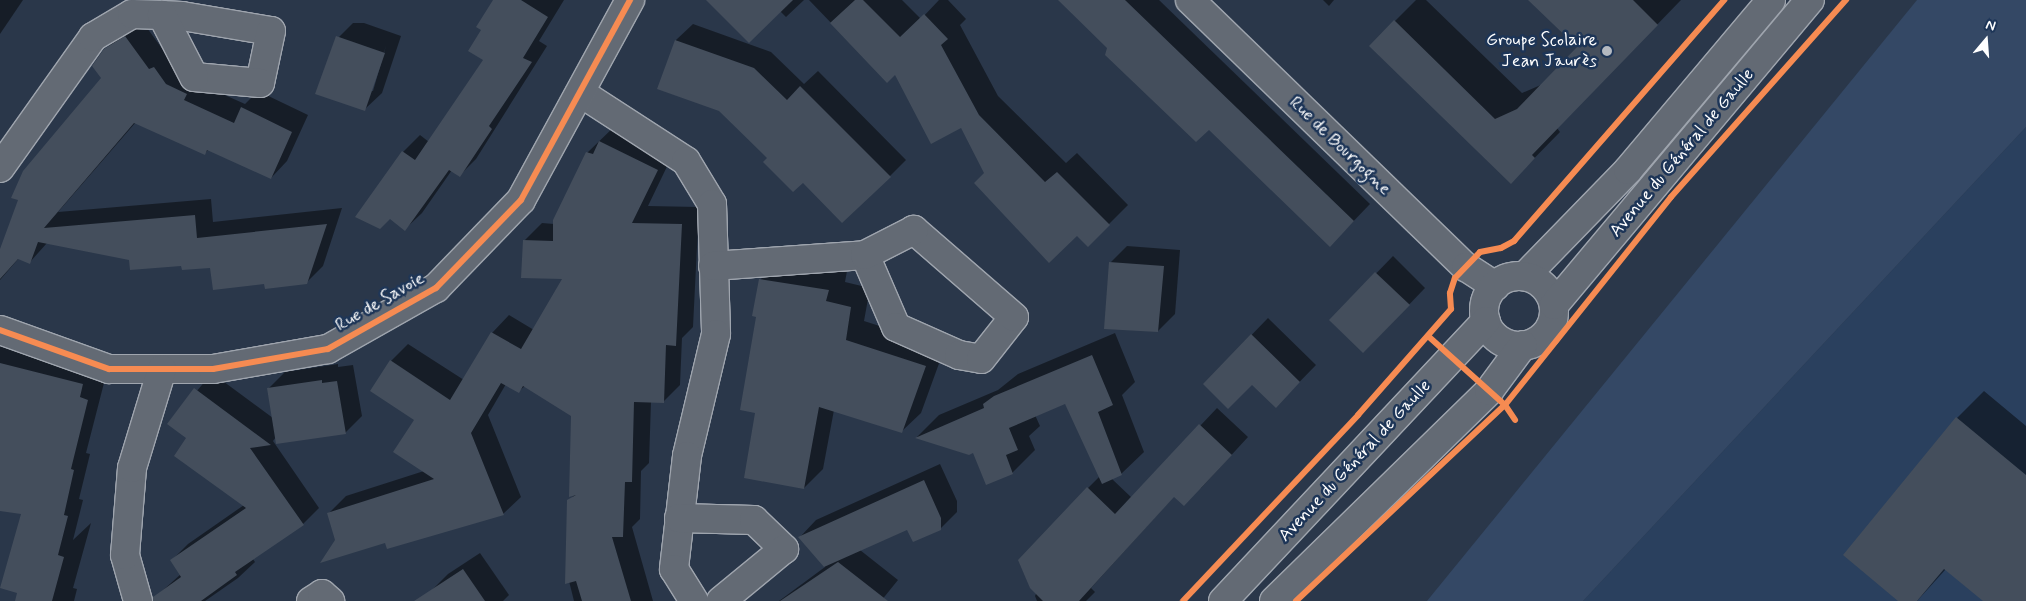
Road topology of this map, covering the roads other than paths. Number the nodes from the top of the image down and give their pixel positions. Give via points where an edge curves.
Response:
1 (630, 0) edge
2 (1190, 0) edge
3 (1771, 0) edge
4 (1810, 0) edge
5 (162, 16) dead end
6 (581, 93) junction
7 (0, 168) edge
8 (865, 255) junction
9 (714, 266) junction
10 (1525, 276) junction
11 (1495, 286) junction
12 (1554, 305) junction
13 (1486, 321) junction
14 (0, 330) edge
15 (1523, 345) junction
16 (162, 369) junction
17 (679, 518) junction
18 (138, 601) edge
19 (311, 601) edge
20 (330, 601) edge
21 (694, 601) edge
22 (721, 601) edge
23 (1223, 601) edge
24 (1274, 601) edge

1 - 6 street, Rue de Savoie
2 - 11 street, Rue de Bourgogne via 1466,267
3 - 10 street, Avenue du Général de Gaulle via 1628,170
4 - 12 street, Avenue du Général de Gaulle
5 - 7 street via 132,14 93,37
6 - 9 street via 686,161 712,204
6 - 16 street, Rue de Savoie via 521,200 436,288 328,349 213,369
8 - 8 street via 896,327 959,355 981,359 1014,317 914,230
8 - 9 street
9 - 17 street via 716,334 687,456
10 - 11 street via 1509,277
10 - 12 street via 1547,289
11 - 13 street via 1485,306
12 - 15 street via 1554,315 1547,332 1540,339
13 - 15 street via 1504,342
13 - 23 street, Avenue du Général de Gaulle
14 - 16 street, Rue de Savoie via 109,369
15 - 24 street via 1489,391
16 - 18 street via 132,468 125,555
17 - 21 street via 674,569
17 - 22 street via 754,520 784,549
19 - 20 street via 322,594

